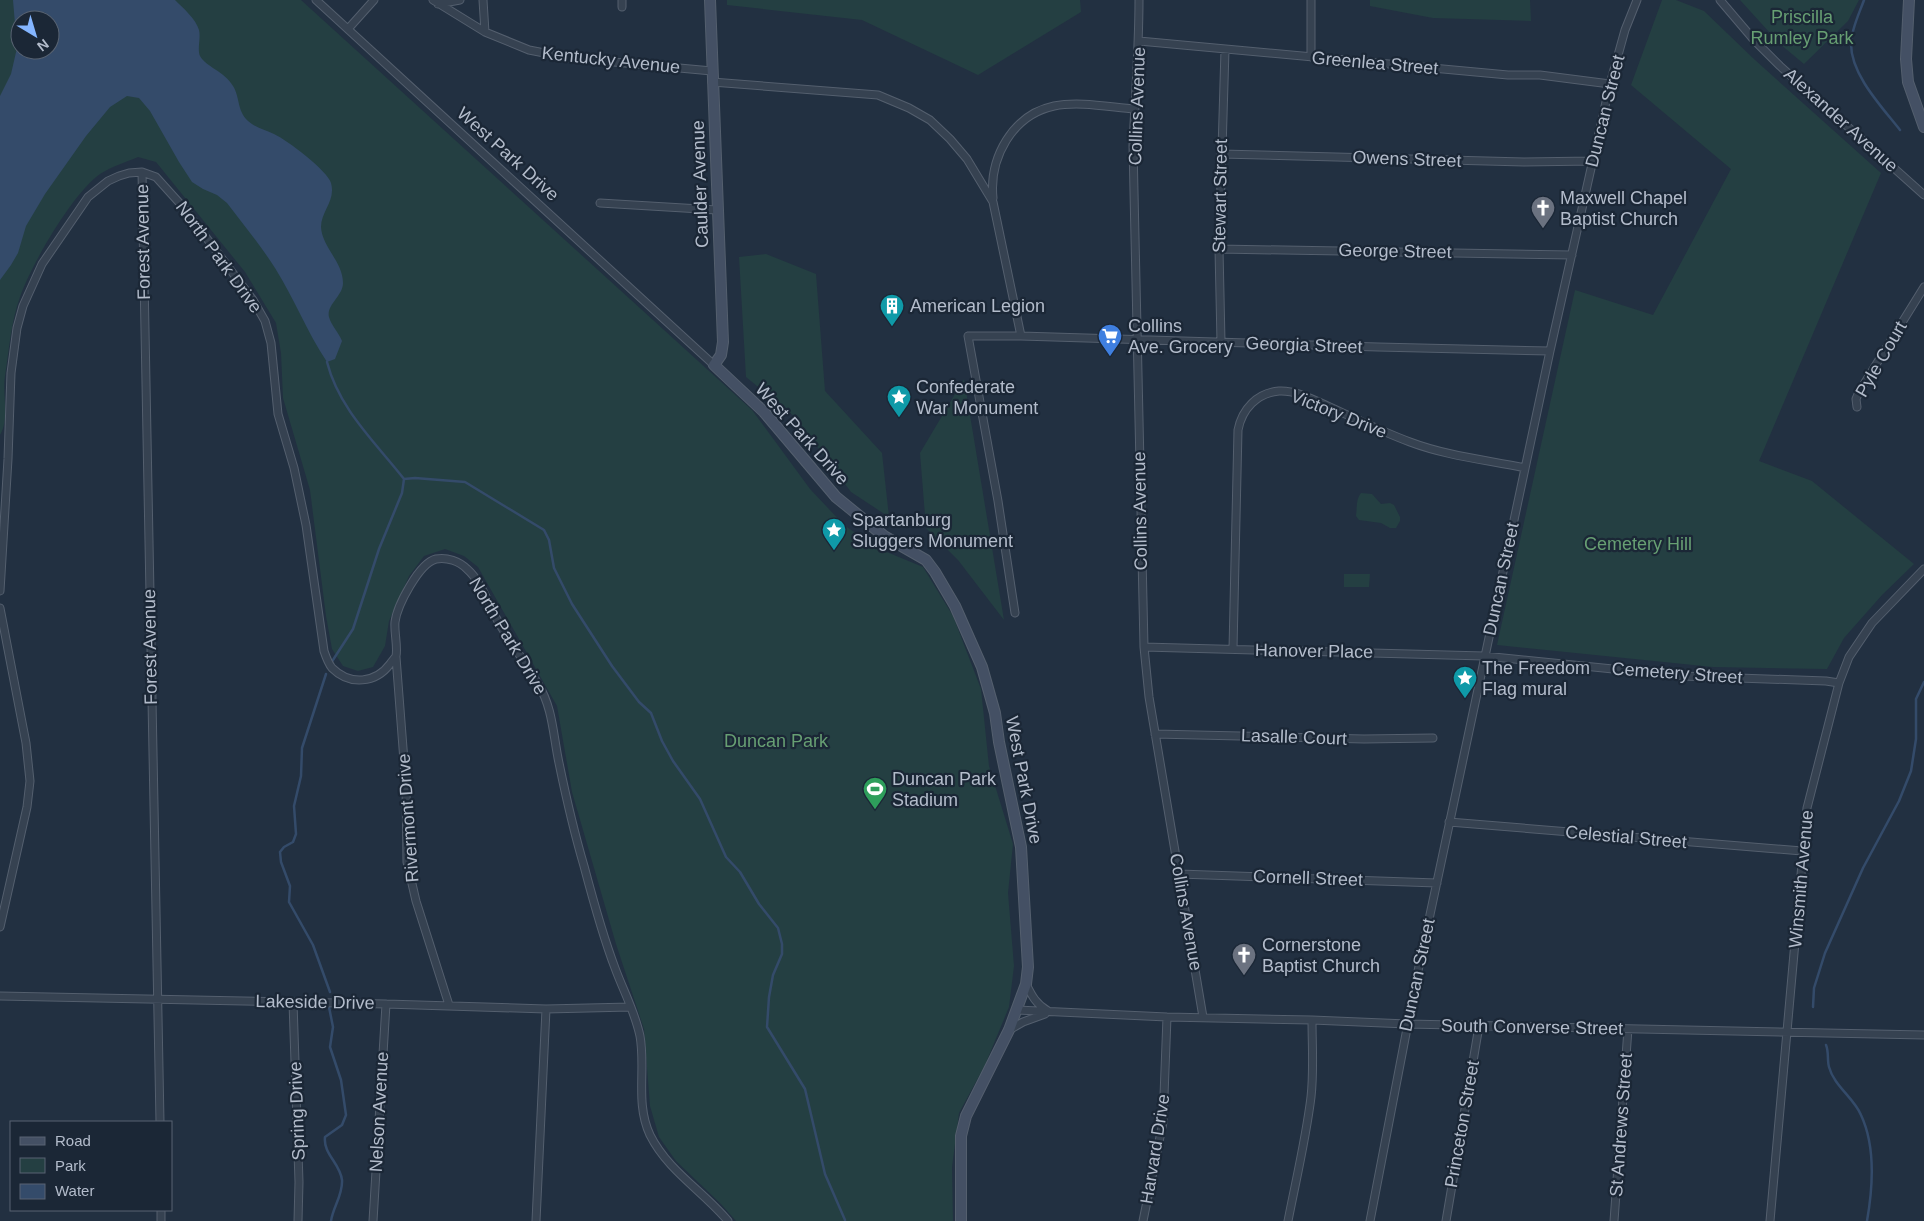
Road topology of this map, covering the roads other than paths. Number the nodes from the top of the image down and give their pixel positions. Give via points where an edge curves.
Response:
1 (316, 0) edge
2 (374, 0) edge
3 (460, 0) edge
4 (484, 0) edge
5 (710, 0) edge
6 (1139, 0) edge
7 (1311, 0) edge
8 (1637, 0) edge
9 (1720, 0) edge
10 (1909, 0) edge
11 (435, 2) edge
12 (348, 29) junction
13 (485, 32) junction
14 (1139, 41) junction
15 (1225, 50) junction
16 (1311, 57) junction
17 (712, 70) junction
18 (712, 82) junction
19 (1610, 84) junction
20 (1135, 109) junction
21 (1924, 127) edge
22 (1221, 154) junction
23 (1592, 161) junction
24 (142, 172) junction
25 (1924, 195) edge
26 (993, 202) junction
27 (600, 203) dead end
28 (717, 210) junction
29 (1219, 249) junction
30 (1572, 255) junction
31 (1924, 287) edge
32 (1021, 336) junction
33 (1136, 339) junction
34 (1220, 342) junction
35 (1550, 351) junction
36 (714, 365) junction
37 (1857, 407) dead end
38 (0, 456) edge
39 (8, 459) junction
40 (1525, 468) junction
41 (1924, 569) edge
42 (0, 591) edge
43 (0, 608) edge
44 (1015, 613) dead end
45 (1144, 647) junction
46 (1233, 649) junction
47 (1484, 656) junction
48 (396, 657) junction
49 (1839, 682) junction
50 (1155, 734) junction
51 (1433, 738) dead end
52 (1449, 822) junction
53 (1802, 851) junction
54 (1179, 874) junction
55 (1437, 883) junction
56 (0, 927) edge
57 (1026, 984) junction
58 (0, 996) edge
59 (157, 1000) junction
60 (293, 1002) junction
61 (386, 1004) junction
62 (449, 1005) junction
63 (630, 1007) junction
64 (546, 1009) junction
65 (1017, 1010) junction
66 (1050, 1013) junction
67 (1167, 1017) junction
68 (1203, 1017) junction
69 (1312, 1020) junction
70 (1407, 1024) junction
71 (1479, 1026) junction
72 (1628, 1029) junction
73 (1009, 1030) junction
74 (1787, 1032) junction
75 (1924, 1035) edge
76 (160, 1121) edge
77 (298, 1221) edge
78 (373, 1221) edge
79 (536, 1221) edge
80 (728, 1221) edge
81 (961, 1221) edge
82 (1143, 1221) edge
83 (1288, 1221) edge
84 (1370, 1221) edge
85 (1446, 1221) edge
86 (1614, 1221) edge
87 (1770, 1221) edge

1 - 12 street, West Park Drive
2 - 12 street
3 - 11 street
4 - 13 street
5 - 17 street, Caulder Avenue
6 - 14 street, Collins Avenue
7 - 16 street
8 - 19 street, Duncan Street
9 - 25 street, Alexander Avenue via 1780,66
10 - 21 street via 1908,82
11 - 13 street, Kentucky Avenue
12 - 36 street, West Park Drive
13 - 17 street, Kentucky Avenue via 549,55
14 - 15 street, Greenlea Street
14 - 20 street, Collins Avenue
15 - 16 street, Greenlea Street
15 - 22 street, Stewart Street
16 - 19 street, Greenlea Street via 1508,75 1540,74
17 - 18 street, Caulder Avenue
18 - 26 street via 842,91 888,98 937,126 972,166
18 - 28 street, Caulder Avenue
19 - 23 street, Duncan Street
20 - 26 street via 1068,104 1030,116 1006,139 998,154 992,178
20 - 33 street, Collins Avenue
22 - 23 street, Owens Street
22 - 29 street, Stewart Street
23 - 30 street, Duncan Street
24 - 39 street via 119,176 88,197 32,284 12,350
24 - 48 street, North Park Drive via 156,177 184,208 265,321 271,343 278,414 301,500 327,660 346,678 363,680 380,675
24 - 59 street, Forest Avenue
26 - 32 street
27 - 28 street
28 - 36 street, Caulder Avenue via 723,342 721,354
29 - 30 street, George Street
29 - 34 street, Stewart Street
30 - 35 street, Duncan Street
31 - 37 street, Pyle Court via 1859,392
32 - 33 street, Georgia Street
32 - 44 street, Georgia Street via 968,336
33 - 34 street, Georgia Street
33 - 45 street, Collins Avenue
34 - 35 street, Georgia Street
35 - 40 street, Duncan Street
36 - 57 street, West Park Drive via 779,428 836,497 884,536 926,560 954,606 974,646 991,693 1020,837 1029,950
38 - 39 street
39 - 42 street
40 - 46 street, Victory Drive via 1408,442 1292,392 1268,393 1257,398 1244,411 1238,430
40 - 47 street, Duncan Street
41 - 49 street, Winsmith Avenue via 1858,640
43 - 56 street via 26,743 30,781
45 - 46 street, Hanover Place
45 - 50 street, Collins Avenue
46 - 47 street, Hanover Place
47 - 49 street, Cemetery Street via 1682,676
47 - 52 street, Duncan Street
48 - 62 street, Rivermont Drive via 408,862 416,901
48 - 63 street, North Park Drive via 397,613 422,568 439,559 460,563 475,578 545,696 583,864
49 - 53 street, Winsmith Avenue via 1806,808
50 - 51 street, Lasalle Court
50 - 54 street, Collins Avenue
52 - 53 street, Celestial Street
52 - 55 street, Duncan Street
53 - 74 street, Winsmith Avenue
54 - 55 street, Cornell Street
54 - 68 street, Collins Avenue
55 - 70 street, Duncan Street
57 - 65 street, West Park Drive
57 - 66 street via 1032,998
58 - 59 street, Lakeside Drive
59 - 60 street, Lakeside Drive
59 - 76 street, Forest Avenue
60 - 61 street, Lakeside Drive
60 - 77 street, Spring Drive via 300,1182
61 - 62 street, Lakeside Drive
61 - 78 street, Nelson Avenue
62 - 64 street, Lakeside Drive
63 - 64 street, Lakeside Drive
63 - 80 street, North Park Drive via 640,1039 641,1101 649,1133 666,1161
64 - 79 street
65 - 66 street, South Converse Street
65 - 73 street, West Park Drive
66 - 67 street, South Converse Street
66 - 73 street, South Converse Street
67 - 68 street, South Converse Street
67 - 82 street, Harvard Drive via 1163,1122
68 - 69 street, South Converse Street
69 - 70 street, South Converse Street
69 - 83 street via 1311,1096
70 - 71 street, South Converse Street
70 - 84 street, Duncan Street
71 - 72 street, South Converse Street
71 - 85 street, Princeton Street
72 - 74 street, South Converse Street
72 - 86 street, St Andrews Street
73 - 81 street, West Park Drive via 966,1116 961,1136
74 - 75 street, South Converse Street
74 - 87 street, Winsmith Avenue

